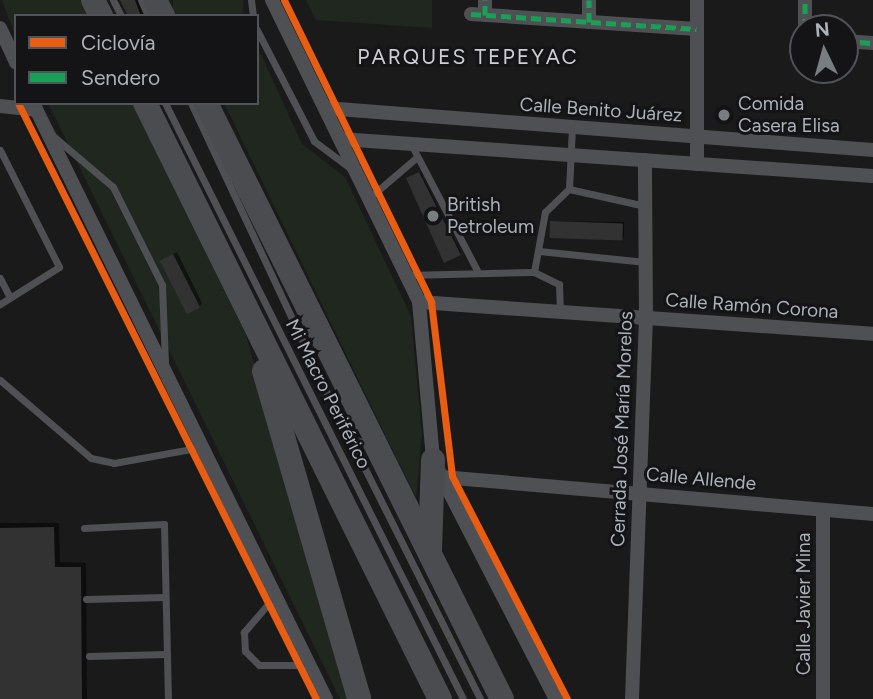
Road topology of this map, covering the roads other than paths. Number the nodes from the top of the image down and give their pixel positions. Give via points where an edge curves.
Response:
1 (272, 0) edge
2 (589, 0) edge
3 (697, 0) edge
4 (480, 10) edge
5 (589, 22) junction
6 (0, 28) edge
7 (697, 29) junction
8 (259, 34) edge
9 (9, 57) edge
10 (146, 105) edge
11 (166, 105) edge
12 (192, 105) edge
13 (207, 105) edge
14 (0, 106) edge
15 (35, 106) edge
16 (325, 108) junction
17 (572, 127) junction
18 (47, 131) junction
19 (697, 136) junction
20 (340, 139) junction
21 (0, 150) edge
22 (414, 150) junction
23 (873, 150) edge
24 (570, 155) junction
25 (645, 160) junction
26 (697, 164) junction
27 (356, 173) junction
28 (873, 176) edge
29 (569, 189) junction
30 (368, 198) junction
31 (645, 206) junction
32 (539, 251) junction
33 (646, 262) junction
34 (477, 270) junction
35 (534, 272) junction
36 (406, 275) junction
37 (0, 278) edge
38 (240, 297) junction
39 (10, 298) junction
40 (419, 302) junction
41 (0, 304) edge
42 (560, 312) junction
43 (646, 318) junction
44 (873, 334) edge
45 (165, 373) junction
46 (0, 380) edge
47 (202, 447) junction
48 (438, 468) junction
49 (638, 493) junction
50 (823, 510) junction
51 (873, 514) edge
52 (85, 528) dead end
53 (429, 554) junction
54 (275, 596) junction
55 (165, 597) junction
56 (86, 599) dead end
57 (167, 654) junction
58 (89, 656) dead end
59 (309, 665) junction
60 (168, 699) edge
61 (326, 699) edge
62 (359, 699) edge
63 (440, 699) edge
64 (463, 699) edge
65 (480, 699) edge
66 (502, 699) edge
67 (556, 699) edge
68 (632, 699) edge
69 (823, 699) edge

1 - 16 street
2 - 5 street
3 - 7 street
4 - 5 street
5 - 7 street
6 - 9 street
7 - 19 street
8 - 27 lane via 314,141
10 - 38 highway
11 - 64 lane, Mi Macro Periférico
12 - 65 lane, Mi Macro Periférico via 325,389
13 - 53 highway
14 - 15 street
15 - 18 street
16 - 17 street, Calle Benito Juárez
16 - 20 street
17 - 19 street, Calle Benito Juárez
17 - 24 lane
18 - 45 street
18 - 45 lane via 113,187 162,285
19 - 23 street, Calle Benito Juárez
19 - 26 street
20 - 22 street
20 - 27 street
21 - 39 lane via 59,267
22 - 24 street
22 - 30 lane
22 - 34 lane
24 - 25 street
24 - 29 lane
25 - 26 street
25 - 31 street, Cerrada José María Morelos
26 - 28 street
27 - 30 street
29 - 31 lane
29 - 32 lane via 545,212
30 - 36 street
31 - 33 street, Cerrada José María Morelos
32 - 33 lane
32 - 35 lane
33 - 43 street, Cerrada José María Morelos
34 - 35 lane
34 - 36 lane
35 - 42 lane via 559,284
36 - 40 street
37 - 39 lane
38 - 62 highway
38 - 63 highway
39 - 41 lane
40 - 42 street, Calle Ramón Corona
40 - 48 street
42 - 43 street, Calle Ramón Corona
43 - 44 street, Calle Ramón Corona
43 - 49 street, Cerrada José María Morelos
45 - 47 street
46 - 47 lane via 91,458 114,463
47 - 54 street
48 - 49 street, Calle Allende
48 - 53 highway
48 - 67 street
49 - 50 street, Calle Allende
49 - 68 street, Cerrada José María Morelos
50 - 51 street, Calle Allende
50 - 69 street, Calle Javier Mina
52 - 55 lane via 163,524
53 - 66 highway
54 - 59 street
54 - 59 lane via 244,632 245,651 259,665
55 - 56 lane
55 - 57 lane
57 - 58 lane
57 - 60 lane
59 - 61 street

